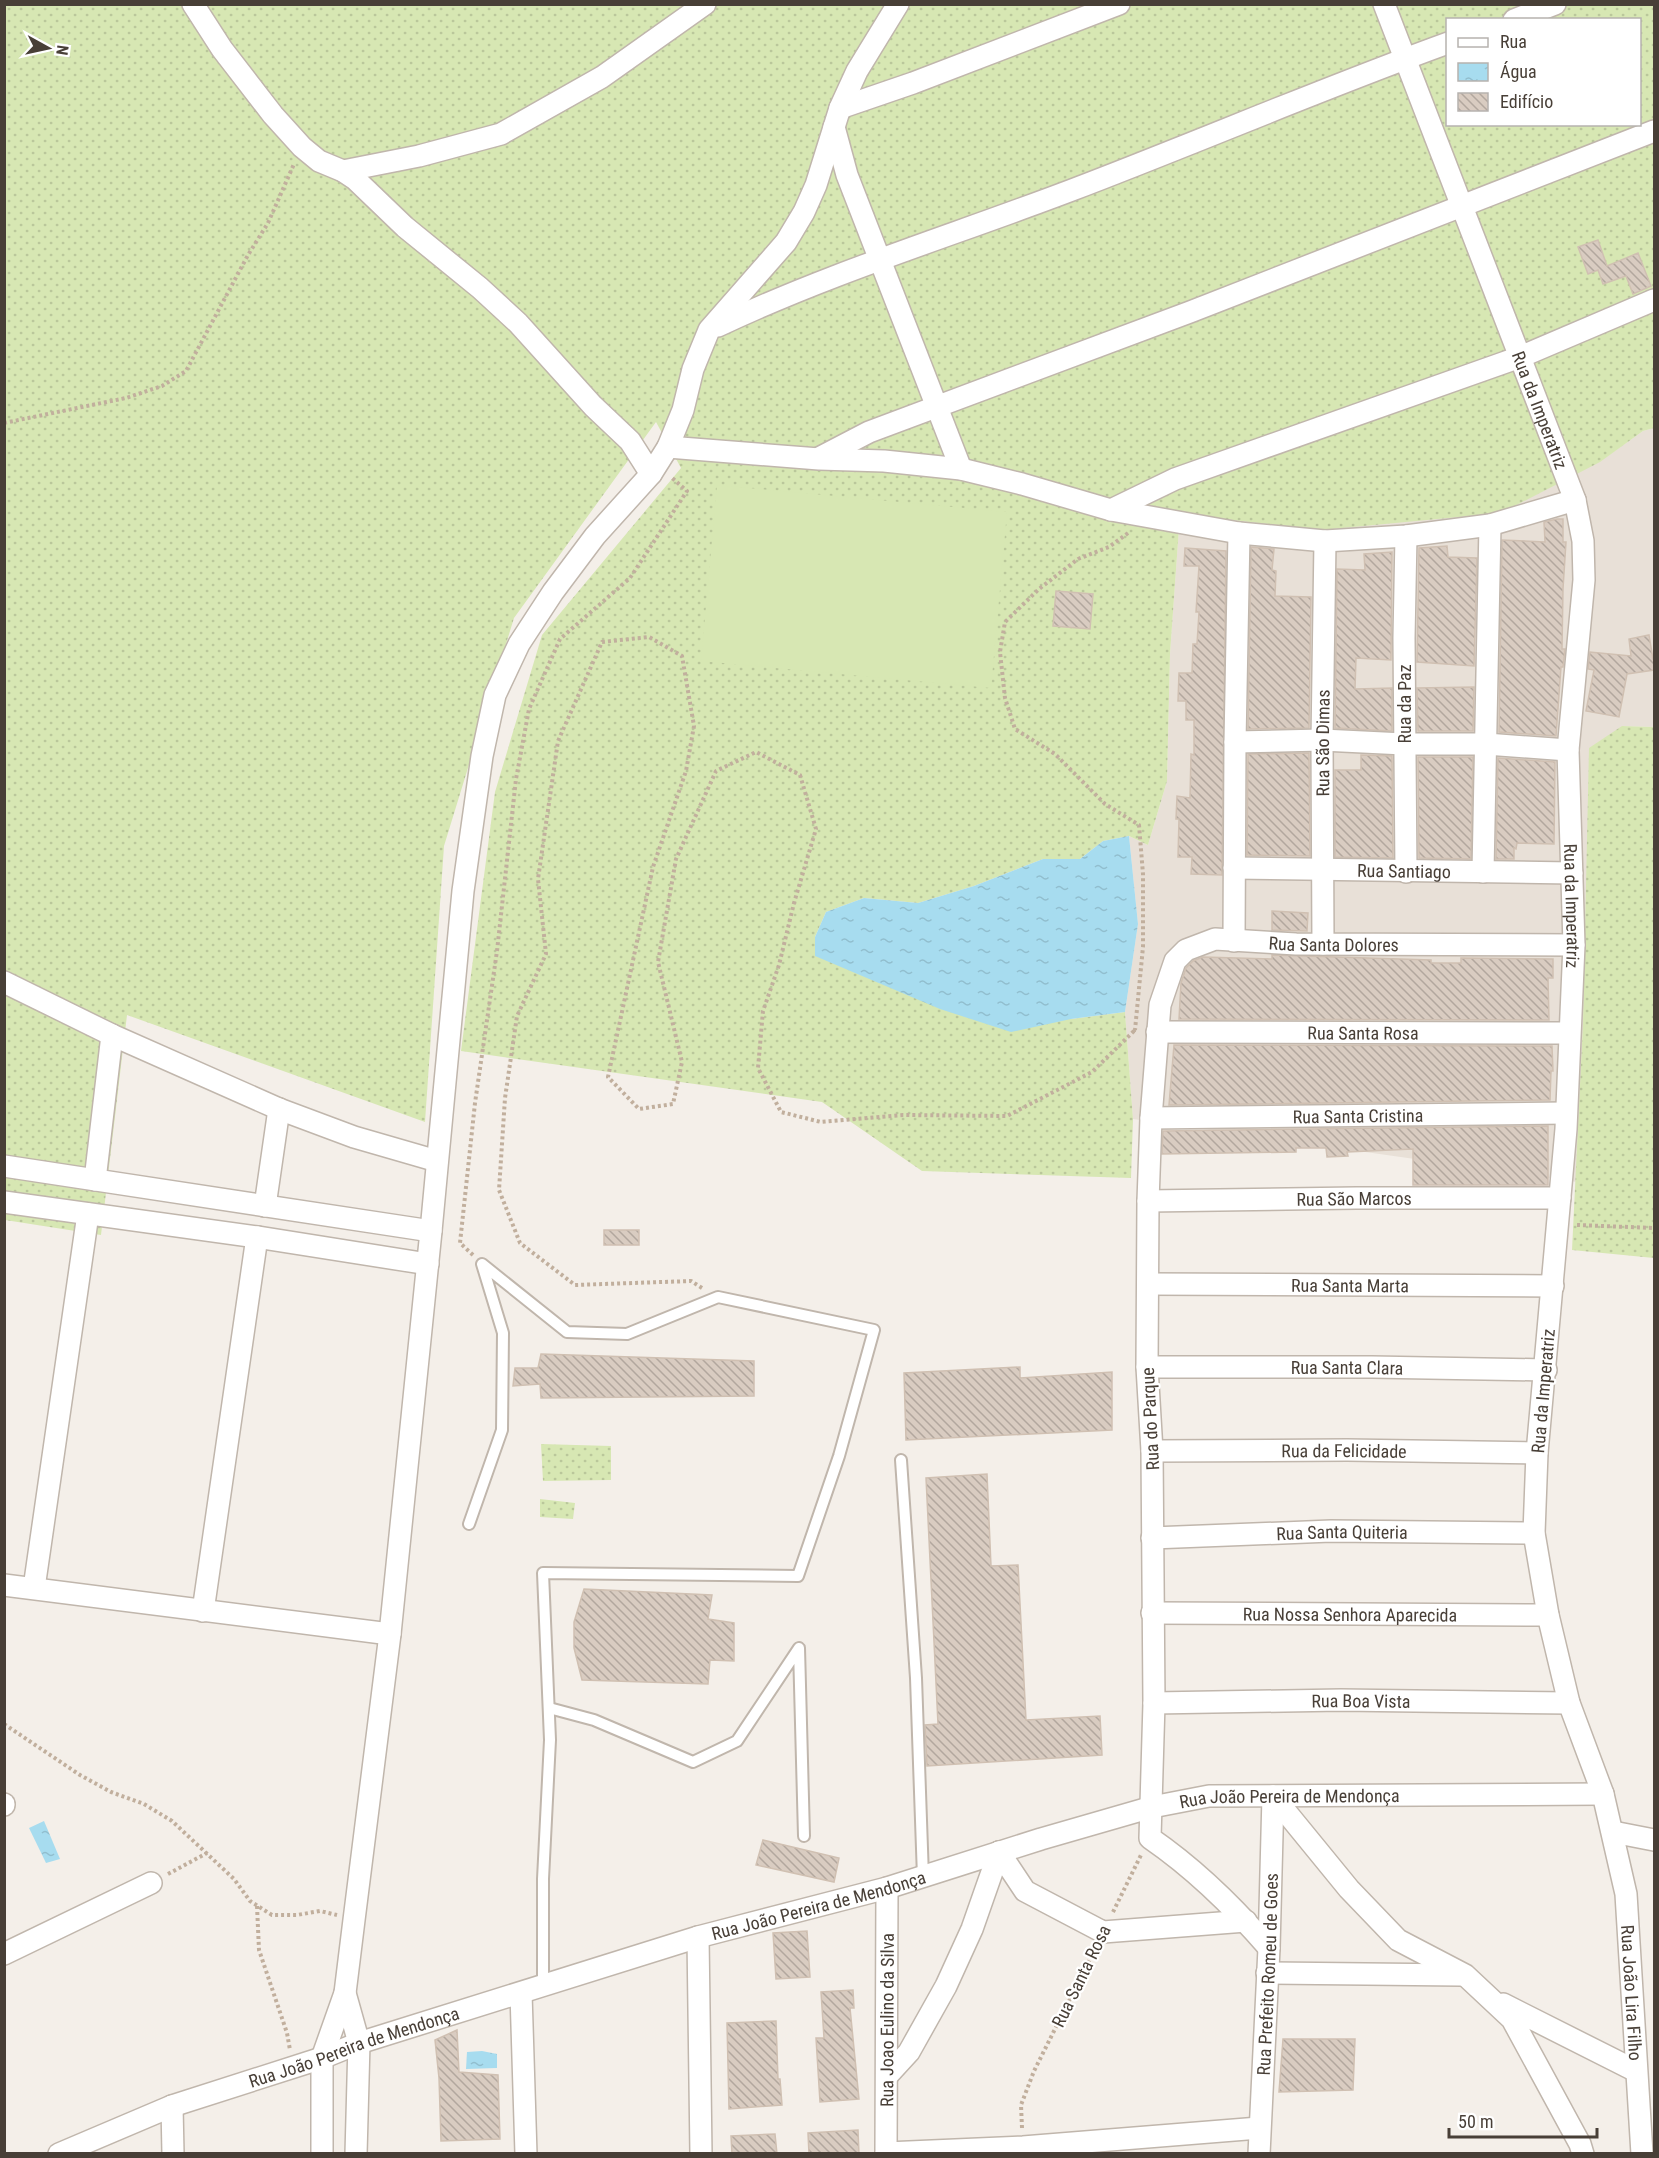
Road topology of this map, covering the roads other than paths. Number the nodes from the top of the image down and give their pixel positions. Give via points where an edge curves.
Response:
1 (193, 4) edge
2 (705, 4) edge
3 (898, 4) edge
4 (1119, 4) edge
5 (1384, 4) edge
6 (1555, 4) edge
7 (1519, 18) edge
8 (1446, 44) edge
9 (1405, 59) junction
10 (837, 117) junction
11 (1654, 132) edge
12 (344, 171) junction
13 (1461, 207) junction
14 (881, 259) junction
15 (1654, 300) edge
16 (709, 330) junction
17 (1520, 357) junction
18 (935, 407) junction
19 (819, 459) junction
20 (658, 462) junction
21 (961, 470) junction
22 (1575, 500) junction
23 (1111, 510) junction
24 (1490, 525) junction
25 (1239, 533) junction
26 (1407, 536) junction
27 (1325, 541) junction
28 (1322, 741) junction
29 (1235, 742) junction
30 (1404, 744) junction
31 (1486, 744) junction
32 (1568, 750) junction
33 (1234, 868) junction
34 (1323, 868) junction
35 (1406, 872) junction
36 (1483, 872) junction
37 (1572, 873) junction
38 (1234, 940) junction
39 (1323, 944) junction
40 (1574, 945) junction
41 (4, 982) edge
42 (1157, 1032) junction
43 (1569, 1033) junction
44 (112, 1035) junction
45 (279, 1109) junction
46 (1566, 1113) junction
47 (1151, 1118) junction
48 (437, 1161) junction
49 (4, 1167) edge
50 (95, 1180) junction
51 (1560, 1198) junction
52 (1148, 1201) junction
53 (4, 1202) edge
54 (265, 1206) junction
55 (88, 1214) junction
56 (431, 1231) junction
57 (257, 1237) junction
58 (428, 1264) junction
59 (1148, 1284) junction
60 (1553, 1286) junction
61 (1147, 1367) junction
62 (1546, 1370) junction
63 (1152, 1451) junction
64 (1537, 1453) junction
65 (901, 1460) dead end
66 (469, 1524) dead end
67 (1534, 1533) junction
68 (1152, 1538) junction
69 (4, 1585) edge
70 (34, 1588) junction
71 (203, 1611) junction
72 (1152, 1614) junction
73 (1548, 1614) junction
74 (390, 1634) junction
75 (1154, 1703) junction
76 (1569, 1703) junction
77 (549, 1708) junction
78 (1603, 1794) junction
79 (1273, 1796) junction
80 (1152, 1807) junction
81 (1613, 1832) junction
82 (804, 1836) dead end
83 (1654, 1840) edge
84 (999, 1852) junction
85 (923, 1877) junction
86 (151, 1883) road end
87 (887, 1888) junction
88 (1246, 1921) junction
89 (698, 1937) junction
90 (1269, 1948) junction
91 (4, 1954) edge
92 (1267, 1973) junction
93 (1465, 1975) junction
94 (543, 1986) junction
95 (345, 1993) junction
96 (521, 1993) junction
97 (1489, 1997) junction
98 (359, 2043) junction
99 (322, 2058) junction
100 (1636, 2071) junction
101 (886, 2076) junction
102 (172, 2106) junction
103 (1259, 2128) junction
104 (886, 2153) edge
105 (59, 2154) edge
106 (173, 2154) edge
107 (322, 2154) edge
108 (356, 2154) edge
109 (526, 2154) edge
110 (701, 2154) edge
111 (1258, 2154) edge
112 (1582, 2154) edge
113 (1642, 2154) edge

1 - 12 street via 273,115 319,161
2 - 12 street via 602,77 501,134
3 - 10 street
4 - 10 street via 913,83
5 - 9 street, Rua da Imperatriz
6 - 7 street
8 - 9 street
9 - 13 street, Rua da Imperatriz
9 - 14 street via 1071,190
10 - 14 street via 847,175
10 - 16 street via 816,185 786,242
11 - 13 street
12 - 20 street via 518,323 593,406
13 - 17 street, Rua da Imperatriz
13 - 18 street
14 - 16 street
14 - 18 street
15 - 17 street
16 - 20 street via 693,369 683,410
17 - 22 street, Rua da Imperatriz
17 - 23 street via 1176,479
18 - 19 street via 869,432
18 - 21 street
19 - 20 street
19 - 21 street via 884,460
20 - 48 street via 553,592 519,644 495,695 482,756 463,891
21 - 23 street
22 - 24 street
22 - 32 street, Rua da Imperatriz via 1583,541 1584,580
23 - 25 street
24 - 26 street
24 - 31 street
25 - 27 street
25 - 29 street
26 - 27 street
26 - 30 street, Rua da Paz
27 - 28 street, Rua São Dimas
28 - 29 street
28 - 30 street
28 - 34 street, Rua São Dimas
29 - 33 street
30 - 31 street
30 - 35 street, Rua da Paz
31 - 32 street
31 - 36 street
32 - 37 street, Rua da Imperatriz
33 - 34 street, Rua Santiago
33 - 38 street
34 - 35 street, Rua Santiago
34 - 39 street, Rua São Dimas
35 - 36 street, Rua Santiago
36 - 37 street, Rua Santiago
37 - 40 street, Rua da Imperatriz
38 - 39 street, Rua Santa Dolores
38 - 42 street, Rua Santa Dolores via 1215,939 1199,944 1175,961 1160,1005
39 - 40 street, Rua Santa Dolores
40 - 43 street, Rua da Imperatriz
41 - 44 street
42 - 43 street, Rua Santa Rosa
42 - 47 street, Rua do Parque
43 - 46 street, Rua da Imperatriz
44 - 45 street
44 - 50 street
45 - 48 street via 354,1137
45 - 54 street
46 - 47 street, Rua Santa Cristina
46 - 51 street, Rua da Imperatriz
47 - 52 street, Rua do Parque
48 - 56 street
49 - 50 street
50 - 54 street
51 - 52 street, Rua São Marcos
51 - 60 street, Rua da Imperatriz
52 - 59 street, Rua do Parque
53 - 55 street
54 - 56 street
55 - 57 street
55 - 70 street
56 - 58 street
57 - 58 street
57 - 71 street
58 - 74 street
59 - 60 street, Rua Santa Marta
59 - 61 street, Rua do Parque
60 - 62 street, Rua da Imperatriz
61 - 62 street, Rua Santa Clara
61 - 63 street, Rua do Parque
62 - 64 street, Rua da Imperatriz
63 - 64 street, Rua da Felicidade
63 - 68 street, Rua do Parque
64 - 67 street, Rua da Imperatriz
65 - 85 lane via 916,1678
66 - 77 lane via 502,1430 503,1333 482,1264 567,1332 627,1334 718,1297 874,1330 839,1456 798,1576 543,1573
67 - 68 street, Rua Santa Quiteria via 1331,1531
67 - 73 street, Rua da Imperatriz
68 - 72 street, Rua do Parque
69 - 70 street
70 - 71 street
71 - 74 street
72 - 73 street, Rua Nossa Senhora Aparecida
72 - 75 street, Rua do Parque
73 - 76 street, Rua da Imperatriz
74 - 95 street
75 - 76 street, Rua Boa Vista
75 - 80 street, Rua do Parque
76 - 78 street, Rua da Imperatriz
77 - 82 lane via 594,1720 693,1762 737,1741 799,1648
77 - 94 lane
78 - 79 street, Rua João Pereira de Mendonça
78 - 81 street, Rua da Imperatriz
79 - 80 street, Rua João Pereira de Mendonça via 1209,1796
79 - 90 street, Rua Prefeito Romeu de Goes
79 - 93 street via 1349,1889 1398,1940
80 - 84 street, Rua João Pereira de Mendonça
80 - 88 street via 1150,1838 1184,1862
81 - 83 street
81 - 100 street, Rua João Lira Filho via 1626,1894
84 - 85 street, Rua João Pereira de Mendonça
84 - 88 street via 1025,1891 1103,1932
84 - 101 street via 972,1929 946,1986 909,2052
85 - 87 street, Rua João Pereira de Mendonça
86 - 91 street
87 - 89 street, Rua João Pereira de Mendonça
87 - 101 street, Rua Joao Eulino da Silva
88 - 90 street
89 - 94 street, Rua João Pereira de Mendonça
89 - 110 street
90 - 92 street, Rua Prefeito Romeu de Goes
92 - 93 street
92 - 103 street, Rua Prefeito Romeu de Goes
93 - 97 street
94 - 96 street, Rua João Pereira de Mendonça
95 - 98 street
95 - 99 street
96 - 98 street, Rua João Pereira de Mendonça
96 - 109 street
97 - 100 street
97 - 112 street via 1512,2019
98 - 99 street, Rua João Pereira de Mendonça
98 - 108 street
99 - 102 street, Rua João Pereira de Mendonça
99 - 107 street
100 - 113 street, Rua João Lira Filho
101 - 104 street, Rua Joao Eulino da Silva
102 - 105 street, Rua João Pereira de Mendonça
102 - 106 street
103 - 104 street via 1023,2147
103 - 111 street, Rua Prefeito Romeu de Goes

